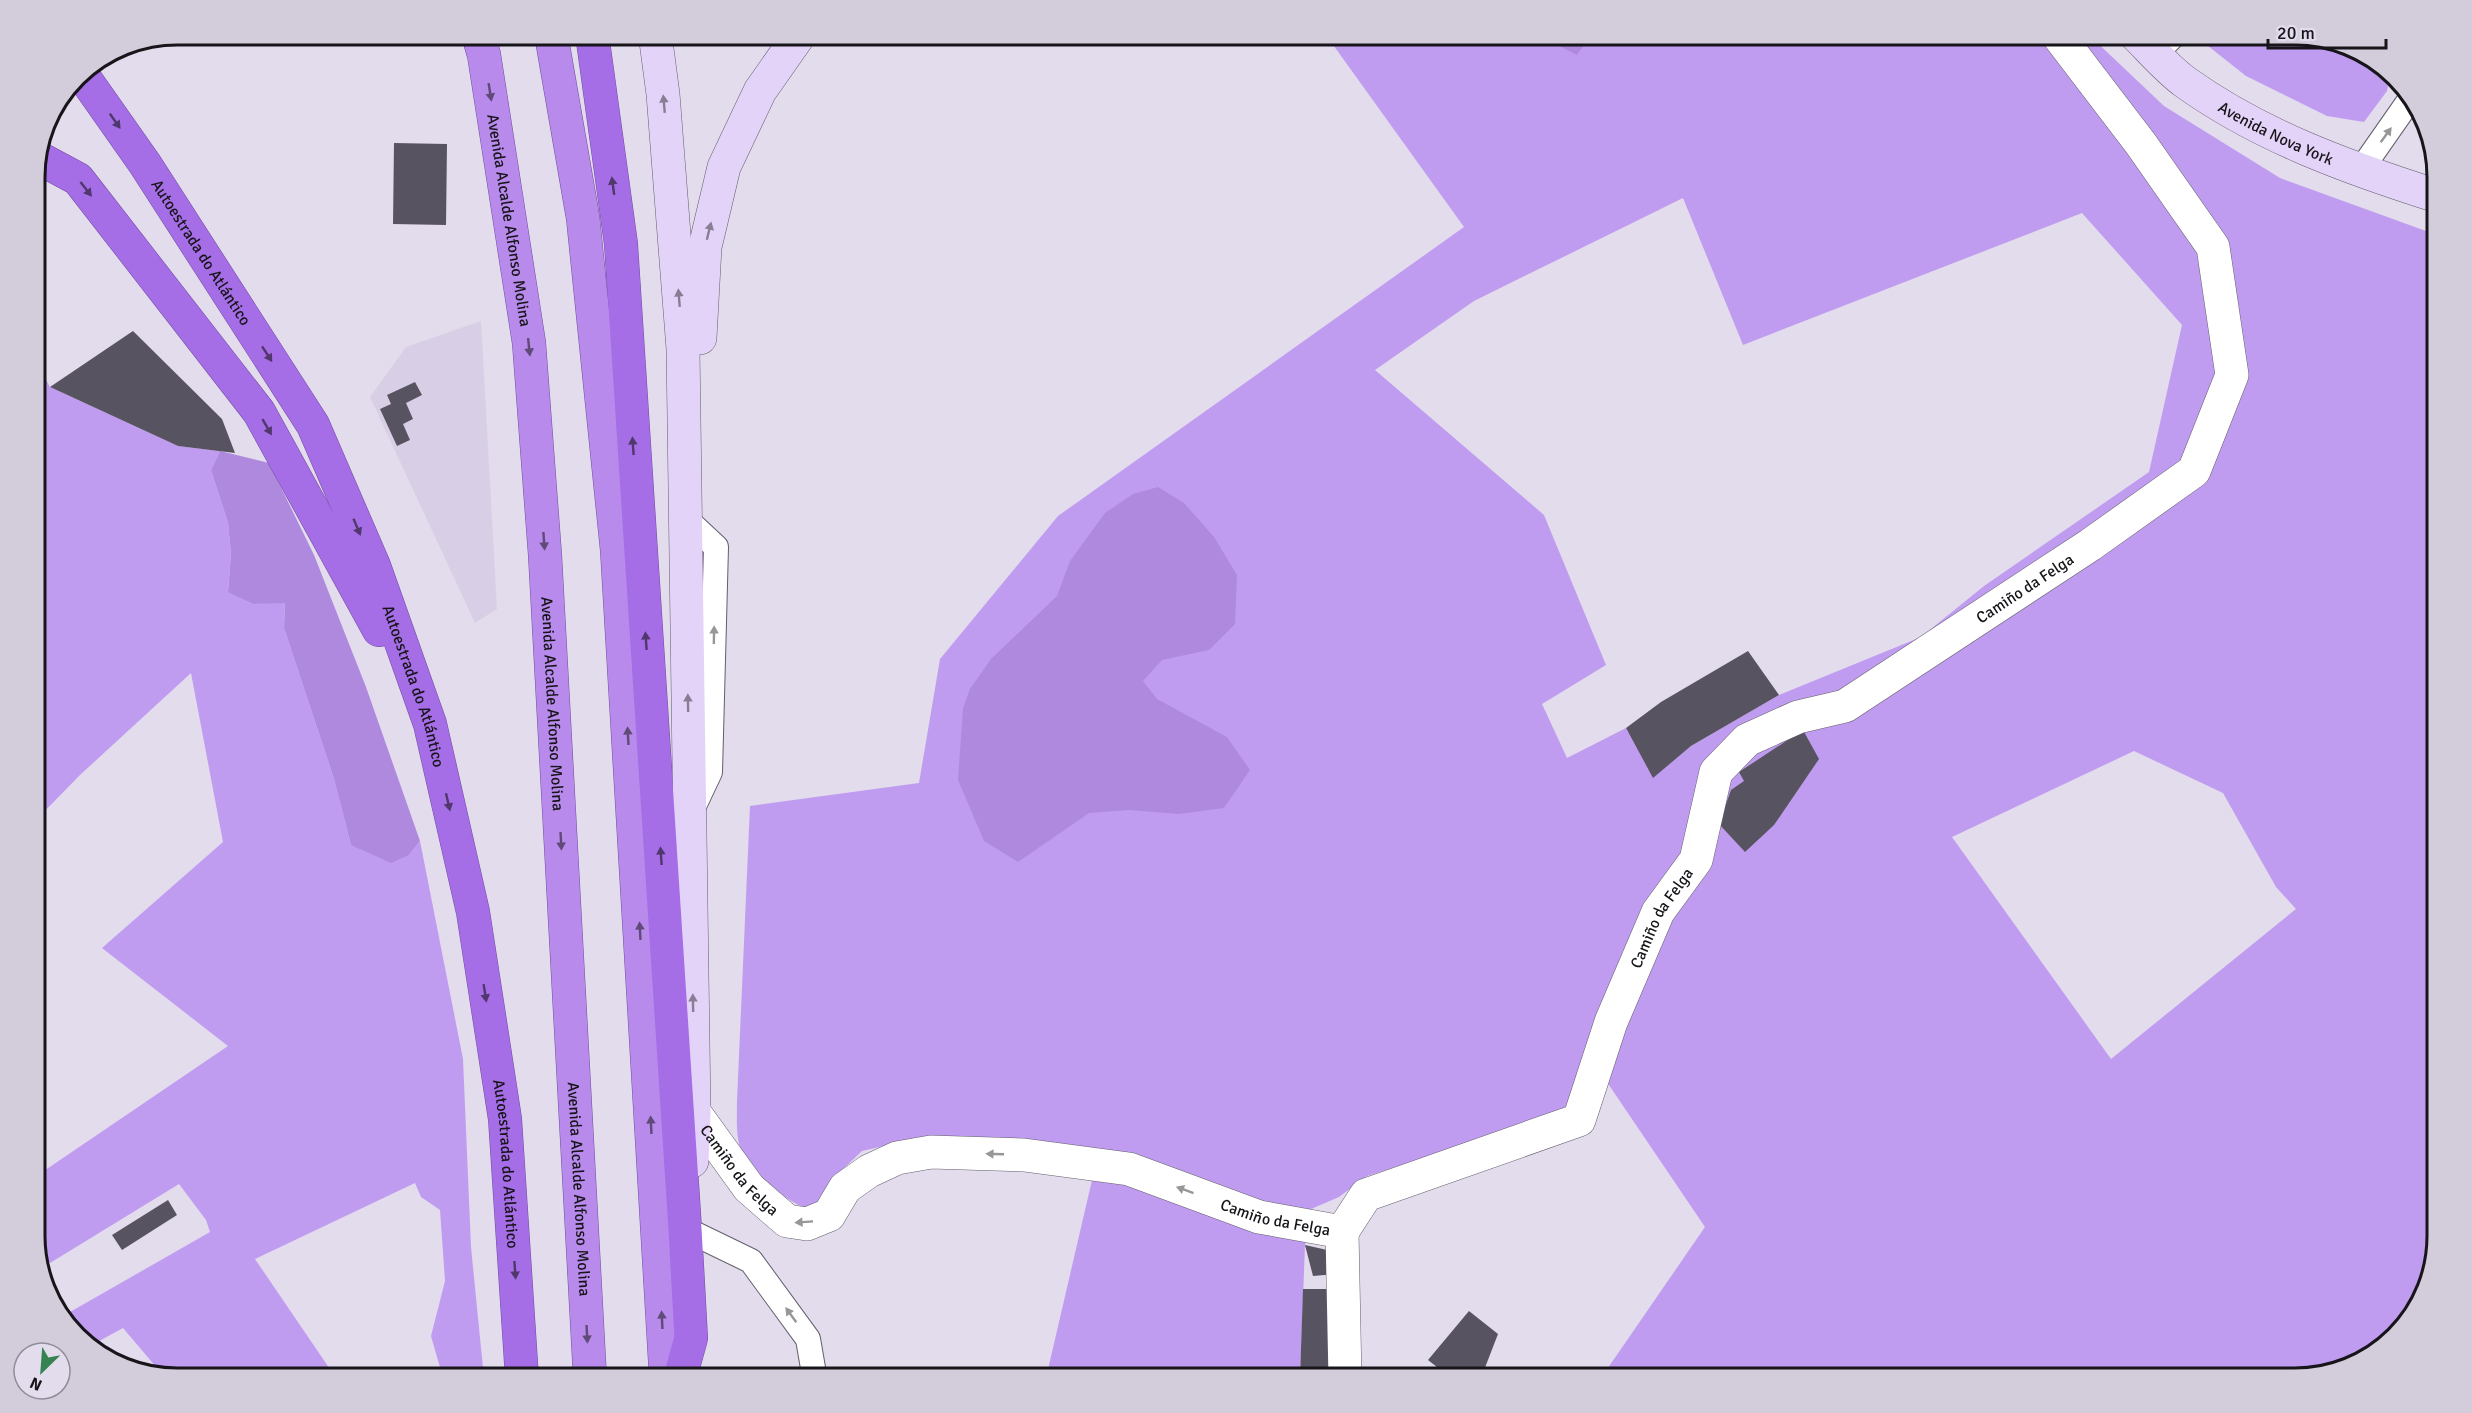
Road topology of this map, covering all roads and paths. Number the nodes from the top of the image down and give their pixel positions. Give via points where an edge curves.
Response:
1 (481, 45) edge
2 (553, 45) edge
3 (594, 45) edge
4 (656, 45) edge
5 (792, 45) edge
6 (2065, 45) edge
7 (2158, 45) edge
8 (87, 81) edge
9 (2406, 107) edge
10 (46, 162) edge
11 (2360, 171) junction
12 (2427, 193) edge
13 (686, 519) junction
14 (430, 724) junction
15 (694, 1112) junction
16 (685, 1229) junction
17 (1342, 1232) junction
18 (521, 1368) edge
19 (589, 1368) edge
20 (665, 1368) edge
21 (683, 1368) edge
22 (813, 1368) dead end
23 (1345, 1368) edge

1 -> 19 highway, Avenida Alcalde Alfonso Molina via 529,343 546,567
20 -> 2 highway via 617,550 583,218
16 -> 3 highway via 621,244
13 -> 4 main road via 683,349
13 -> 5 main road via 700,451 697,389 705,247 724,167 760,91
6 - 17 street, Camiño da Felga via 2213,247 2232,375 2194,471 2090,545 1845,706 1798,717 1747,740 1716,772 1696,860 1658,912 1611,1022 1579,1120 1366,1195
7 - 11 main road, Avenida Nova York via 2183,81 2248,122
8 -> 14 highway, Autoestrada do Atlántico via 145,164 313,425 374,566
11 -> 9 lane
10 -> 14 highway via 78,179 259,412
11 - 12 main road, Avenida Nova York
15 -> 13 main road
14 -> 18 highway, Autoestrada do Atlántico via 473,912 505,1119
15 - 16 main road
17 -> 15 street, Camiño da Felga via 1259,1217 1129,1169 1024,1155 931,1152 897,1158 869,1171 845,1188 829,1215 807,1224 787,1221 749,1188
16 - 21 highway via 691,1338
22 -> 16 lane via 808,1339 752,1261
17 - 23 street

